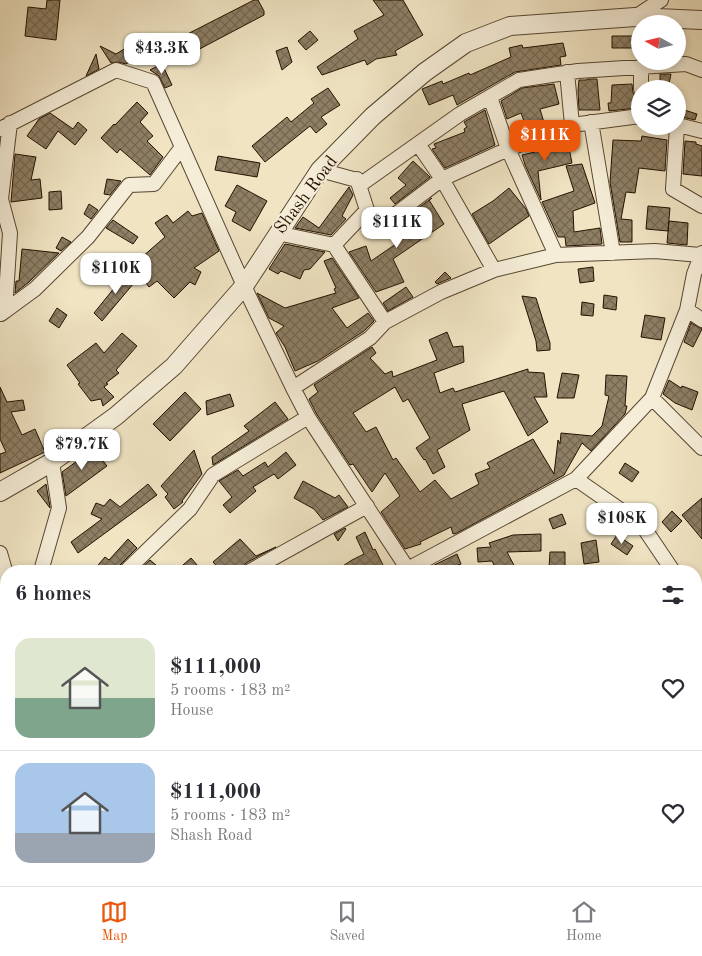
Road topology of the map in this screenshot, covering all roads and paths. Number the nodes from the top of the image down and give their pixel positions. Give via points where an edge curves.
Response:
1 (661, 0) edge
2 (638, 15) edge
3 (631, 17) edge
4 (686, 19) edge
5 (702, 20) edge
6 (686, 64) edge
7 (631, 67) edge
8 (702, 70) edge
9 (567, 72) junction
10 (490, 97) junction
11 (631, 117) edge
12 (591, 122) junction
13 (572, 125) junction
14 (5, 126) edge
15 (686, 128) edge
16 (702, 131) edge
17 (676, 135) edge
18 (418, 144) junction
19 (182, 148) junction
20 (508, 148) junction
21 (320, 170) junction
22 (357, 179) junction
23 (442, 179) junction
24 (702, 206) edge
25 (367, 210) junction
26 (277, 233) junction
27 (334, 245) junction
28 (613, 253) junction
29 (701, 254) edge
30 (556, 255) junction
31 (494, 270) junction
32 (244, 286) junction
33 (687, 310) junction
34 (2, 312) edge
35 (702, 320) edge
36 (386, 322) junction
37 (293, 388) junction
38 (652, 398) junction
39 (308, 417) junction
40 (702, 448) edge
41 (52, 462) junction
42 (576, 479) junction
43 (0, 492) edge
44 (367, 506) junction
45 (44, 565) edge
46 (132, 565) edge
47 (261, 565) edge
48 (402, 565) edge
49 (417, 565) edge
50 (669, 565) edge

1 - 2 street
3 - 21 street, Shash Road via 510,26 466,43 425,72 373,116
4 - 5 street, Shash Road
6 - 8 street
7 - 9 street
9 - 10 street via 519,80
9 - 13 street
10 - 18 street
10 - 20 street
11 - 12 street
12 - 13 street
12 - 28 street
13 - 20 street
14 - 19 street via 116,70 153,82
14 - 34 street via 1,199 10,233
15 - 16 street
17 - 24 street via 673,189
18 - 22 street via 364,182
18 - 23 street
19 - 32 street
19 - 34 street via 154,184 129,185 88,237 35,289
20 - 23 street
20 - 30 street
21 - 22 street
21 - 26 street, Shash Road
22 - 25 street
23 - 25 street via 380,226
23 - 31 street
25 - 27 street
26 - 27 street
26 - 32 street, Shash Road
27 - 36 street
28 - 29 street
28 - 30 street
29 - 33 street
30 - 31 street
31 - 36 street via 441,292
32 - 37 street
32 - 41 street, Shash Road via 174,366 116,416
33 - 35 street
33 - 38 street
36 - 37 street via 370,338
37 - 39 street
38 - 40 street
38 - 42 street
39 - 44 street
39 - 46 street via 212,475 190,509
41 - 43 street, Shash Road
41 - 45 street via 59,508
42 - 49 street
42 - 50 street via 642,525
44 - 47 street
44 - 48 street

